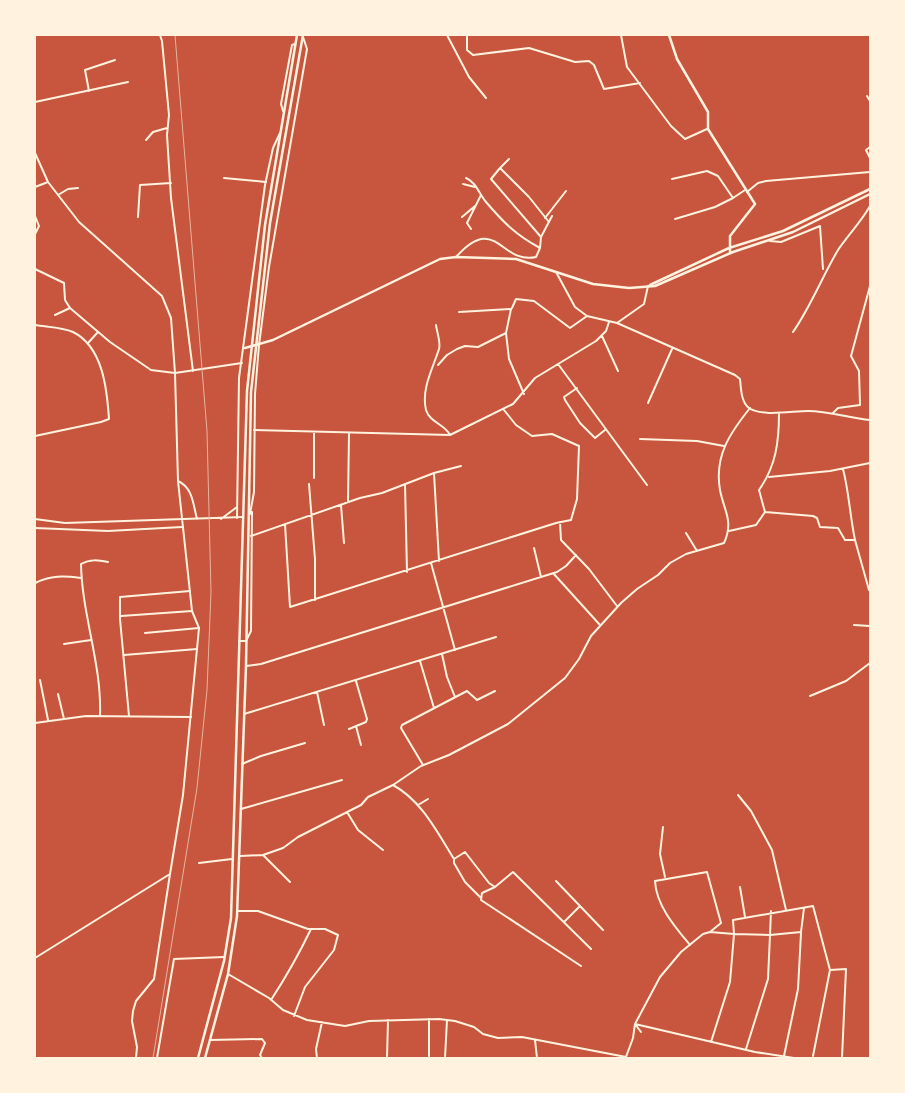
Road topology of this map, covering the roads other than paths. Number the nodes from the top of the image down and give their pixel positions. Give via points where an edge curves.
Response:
1 (160, 35) edge
2 (297, 35) edge
3 (303, 35) edge
4 (446, 35) edge
5 (467, 35) edge
6 (621, 35) edge
7 (669, 35) edge
8 (114, 60) dead end
9 (128, 82) dead end
10 (640, 83) junction
11 (89, 91) junction
12 (867, 96) dead end
13 (486, 98) dead end
14 (870, 101) edge
15 (35, 102) edge
16 (168, 128) junction
17 (708, 129) junction
18 (281, 131) junction
19 (146, 140) dead end
20 (870, 146) edge
21 (35, 153) edge
22 (870, 158) edge
23 (509, 159) dead end
24 (500, 168) junction
25 (870, 172) edge
26 (224, 178) dead end
27 (466, 178) dead end
28 (672, 179) dead end
29 (48, 182) junction
30 (266, 182) junction
31 (171, 183) junction
32 (464, 184) dead end
33 (475, 186) junction
34 (35, 187) edge
35 (78, 188) dead end
36 (870, 189) edge
37 (566, 191) dead end
38 (746, 191) junction
39 (870, 194) edge
40 (58, 195) junction
41 (481, 195) junction
42 (733, 198) junction
43 (475, 206) junction
44 (870, 206) edge
45 (552, 216) dead end
46 (138, 217) dead end
47 (462, 217) dead end
48 (36, 218) edge
49 (545, 218) junction
50 (675, 219) dead end
51 (549, 222) junction
52 (470, 229) dead end
53 (35, 234) edge
54 (542, 236) junction
55 (770, 241) junction
56 (540, 248) junction
57 (729, 248) junction
58 (730, 253) junction
59 (456, 257) junction
60 (528, 260) junction
61 (35, 269) edge
62 (823, 269) dead end
63 (556, 272) junction
64 (649, 286) junction
65 (870, 286) edge
66 (70, 308) junction
67 (511, 308) junction
68 (459, 312) dead end
69 (55, 315) dead end
70 (587, 316) junction
71 (609, 322) junction
72 (617, 324) junction
73 (35, 325) edge
74 (436, 326) dead end
75 (98, 332) junction
76 (793, 332) dead end
77 (506, 333) junction
78 (602, 336) junction
79 (88, 344) junction
80 (260, 345) junction
81 (870, 346) edge
82 (245, 348) junction
83 (672, 349) junction
84 (870, 352) edge
85 (242, 363) junction
86 (558, 364) junction
87 (438, 365) dead end
88 (193, 371) junction
89 (618, 371) dead end
90 (175, 373) junction
91 (577, 388) junction
92 (524, 394) junction
93 (648, 403) dead end
94 (750, 408) junction
95 (504, 410) junction
96 (779, 413) junction
97 (833, 413) junction
98 (870, 420) edge
99 (606, 429) junction
100 (254, 430) junction
101 (314, 433) junction
102 (349, 434) junction
103 (450, 435) junction
104 (35, 436) edge
105 (640, 438) dead end
106 (724, 446) junction
107 (870, 463) edge
108 (461, 466) dead end
109 (843, 469) junction
110 (434, 473) junction
111 (769, 477) junction
112 (314, 478) dead end
113 (178, 481) junction
114 (405, 483) junction
115 (309, 484) dead end
116 (647, 485) dead end
117 (348, 502) junction
118 (341, 504) junction
119 (237, 507) junction
120 (252, 509) junction
121 (764, 512) junction
122 (248, 516) junction
123 (310, 516) junction
124 (243, 517) junction
125 (237, 518) junction
126 (35, 519) edge
127 (197, 519) junction
128 (220, 519) junction
129 (181, 520) junction
130 (560, 522) junction
131 (285, 524) junction
132 (182, 527) junction
133 (35, 528) edge
134 (729, 531) junction
135 (686, 533) dead end
136 (253, 535) junction
137 (249, 536) junction
138 (855, 540) junction
139 (344, 543) dead end
140 (534, 548) dead end
141 (697, 550) junction
142 (576, 554) junction
143 (439, 561) junction
144 (108, 562) dead end
145 (431, 563) junction
146 (407, 572) junction
147 (553, 573) junction
148 (542, 577) junction
149 (81, 578) junction
150 (35, 583) edge
151 (869, 590) edge
152 (190, 591) junction
153 (315, 600) junction
154 (444, 606) junction
155 (617, 606) junction
156 (192, 611) junction
157 (120, 616) junction
158 (600, 625) junction
159 (854, 625) dead end
160 (870, 626) edge
161 (199, 628) junction
162 (145, 633) dead end
163 (496, 637) dead end
164 (91, 640) junction
165 (239, 641) junction
166 (246, 641) junction
167 (64, 644) dead end
168 (197, 649) junction
169 (456, 650) junction
170 (124, 654) junction
171 (442, 654) junction
172 (420, 660) junction
173 (870, 663) edge
174 (246, 666) junction
175 (40, 680) dead end
176 (356, 681) junction
177 (495, 691) dead end
178 (317, 692) junction
179 (58, 694) dead end
180 (810, 696) dead end
181 (454, 697) junction
182 (434, 708) junction
183 (244, 714) junction
184 (100, 716) junction
185 (129, 716) junction
186 (191, 717) junction
187 (64, 718) junction
188 (48, 720) junction
189 (35, 723) edge
190 (324, 725) dead end
191 (356, 726) junction
192 (349, 729) dead end
193 (305, 743) dead end
194 (362, 744) dead end
195 (242, 764) junction
196 (423, 765) junction
197 (342, 780) dead end
198 (393, 785) junction
199 (738, 795) dead end
200 (428, 800) dead end
201 (418, 805) junction
202 (241, 809) junction
203 (347, 812) junction
204 (663, 827) dead end
205 (383, 850) dead end
206 (263, 855) junction
207 (239, 856) junction
208 (454, 858) junction
209 (232, 859) junction
210 (199, 863) dead end
211 (170, 874) junction
212 (665, 877) junction
213 (556, 881) dead end
214 (290, 882) dead end
215 (495, 886) junction
216 (740, 887) dead end
217 (480, 897) junction
218 (580, 906) junction
219 (804, 908) junction
220 (786, 910) junction
221 (237, 911) junction
222 (772, 911) junction
223 (746, 917) junction
224 (564, 922) junction
225 (311, 929) junction
226 (604, 930) dead end
227 (710, 932) junction
228 (801, 932) junction
229 (734, 934) junction
230 (770, 936) junction
231 (690, 944) junction
232 (591, 949) dead end
233 (224, 957) junction
234 (35, 958) edge
235 (580, 966) dead end
236 (830, 970) junction
237 (228, 974) junction
238 (271, 1000) junction
239 (294, 1016) junction
240 (429, 1019) junction
241 (388, 1020) junction
242 (447, 1020) junction
243 (322, 1022) junction
244 (635, 1024) junction
245 (641, 1032) dead end
246 (210, 1040) junction
247 (535, 1040) junction
248 (711, 1042) junction
249 (746, 1050) junction
250 (784, 1056) junction
251 (813, 1056) junction
252 (626, 1057) edge
253 (136, 1058) edge
254 (157, 1058) edge
255 (198, 1058) edge
256 (205, 1058) edge
257 (262, 1058) edge
258 (318, 1058) edge
259 (387, 1058) edge
260 (429, 1058) edge
261 (446, 1058) edge
262 (537, 1058) edge
263 (794, 1058) edge
264 (835, 1058) edge
265 (842, 1058) edge

1 - 16 street
2 - 18 main road
3 - 80 street via 307,49 269,268
3 - 122 main road via 270,223 253,362
4 - 13 street
5 - 10 street via 467,50 474,55 532,48 575,62 589,60 604,89
6 - 10 street via 627,67
7 - 17 main road via 677,59 708,112
8 - 11 street via 85,70
9 - 11 street
10 - 17 street via 671,126 685,139
11 - 15 street
12 - 14 street
16 - 19 street via 153,132
16 - 31 street
17 - 38 main road
18 - 30 street via 273,148
18 - 124 main road via 250,353
20 - 22 street via 866,150
21 - 29 street
23 - 24 street
24 - 49 street
24 - 54 street via 491,180
25 - 38 street via 766,181
26 - 30 street
27 - 33 street
28 - 42 street via 713,172
29 - 34 street
29 - 40 street
30 - 82 street
31 - 46 street via 140,185
31 - 88 street
32 - 33 street
33 - 41 street
35 - 40 street
36 - 57 main road via 783,232
37 - 49 street
38 - 42 street
38 - 57 main road via 755,204 730,236
39 - 55 main road
40 - 90 street via 85,227 162,296 171,318
41 - 43 street
41 - 56 street via 516,235
42 - 50 street
43 - 47 street
43 - 52 street via 467,223
44 - 76 street via 840,247 807,312
45 - 51 street
48 - 53 street via 39,226
49 - 51 street
51 - 54 street
54 - 56 street
55 - 58 main road
55 - 62 street via 781,242 820,226
56 - 60 street via 536,257
57 - 58 main road
57 - 64 main road
58 - 64 main road via 670,281
59 - 60 main road
59 - 60 street via 476,238 488,238
59 - 80 main road via 436,261
60 - 63 main road
61 - 66 street via 64,283 65,300
63 - 64 main road via 593,284 629,288
63 - 70 street via 575,307
64 - 72 street via 644,304
65 - 97 street via 851,356 859,371 860,405 838,408
66 - 69 street
66 - 75 street
67 - 68 street
67 - 70 street via 516,299 531,300 570,328
67 - 77 street
70 - 71 street
71 - 72 street
71 - 78 street
72 - 83 street
73 - 79 street via 66,329
74 - 103 street via 439,347 429,374 426,409 431,419
75 - 79 street
75 - 90 street via 151,370
77 - 87 street via 478,347 457,349
77 - 92 street via 509,359
78 - 86 street
78 - 89 street
79 - 104 street via 100,362 108,418
80 - 82 main road
80 - 100 street
81 - 84 street
82 - 85 street
83 - 93 street
83 - 94 street via 736,375 740,379 745,403
85 - 88 street
85 - 119 street via 238,396
86 - 91 street
86 - 92 street via 536,378
88 - 90 street
90 - 113 street
91 - 99 street
91 - 99 street via 564,397 570,408 596,438
92 - 95 street
94 - 96 street
94 - 106 street via 728,435
95 - 103 street
95 - 130 street via 516,425 532,436 552,434 580,447 574,515 571,520
96 - 97 street
96 - 111 street via 779,438
97 - 98 street
99 - 116 street
100 - 101 street
100 - 120 street
101 - 102 street
101 - 112 street
102 - 103 street
102 - 117 street
105 - 106 street
106 - 134 street via 720,458 720,489
107 - 109 street
108 - 110 street
109 - 111 street
109 - 138 street
110 - 114 street
110 - 143 street
111 - 121 street via 760,490
113 - 127 street via 185,484 191,493
113 - 129 street
114 - 117 street
114 - 146 street
115 - 123 street
117 - 118 street
118 - 123 street
118 - 139 street
119 - 125 street
119 - 128 street
120 - 122 street
120 - 136 street
121 - 134 street via 756,525
121 - 138 street via 813,516 820,527 838,528 845,540
122 - 137 main road
123 - 131 street
123 - 153 street
124 - 125 street
124 - 165 main road
125 - 128 street
126 - 129 street via 64,523
127 - 128 street
127 - 129 street
129 - 132 street
130 - 142 street via 561,540
130 - 143 street
131 - 136 street
131 - 153 street via 288,607
132 - 133 street via 108,531
132 - 152 street
134 - 141 street via 724,542
135 - 141 street
136 - 137 street
136 - 166 street via 251,631
137 - 166 main road
138 - 151 street
140 - 148 street
141 - 155 street via 670,563
142 - 147 street via 565,568
142 - 155 street
143 - 145 street
144 - 149 street via 86,561 81,564
145 - 146 street
145 - 154 street
146 - 153 street
147 - 148 street
147 - 158 street
148 - 154 street
149 - 150 street via 61,575
149 - 164 street
152 - 156 street
152 - 157 street via 120,597
154 - 169 street
154 - 174 street
155 - 158 street
156 - 157 street
156 - 161 street
157 - 170 street
158 - 196 street via 570,672 546,695 508,724
159 - 160 street
161 - 162 street
161 - 168 street
163 - 169 street
164 - 167 street
164 - 184 street via 99,684
165 - 166 street
165 - 209 main road
166 - 174 main road
168 - 170 street
168 - 186 street
169 - 171 street
170 - 185 street
171 - 172 street
171 - 181 street
172 - 176 street
172 - 182 street
173 - 180 street via 846,681
174 - 183 main road
175 - 188 street
176 - 178 street
176 - 191 street via 367,719
177 - 181 street via 477,700 469,691
178 - 183 street
178 - 190 street
179 - 187 street
181 - 182 street
182 - 196 street via 401,726
183 - 195 main road
184 - 185 street
184 - 187 street
185 - 186 street
186 - 211 street
187 - 188 street
188 - 189 street
191 - 192 street
191 - 194 street
193 - 195 street
195 - 202 main road
196 - 198 street
197 - 202 street
198 - 201 street via 408,793
198 - 203 street
199 - 220 street via 751,811 772,850
200 - 201 street
201 - 208 street
202 - 207 main road
203 - 205 street via 358,830
203 - 206 street via 283,848
204 - 212 street via 660,854
206 - 207 street
206 - 214 street
207 - 221 main road
208 - 215 street via 465,852 489,883
208 - 217 street via 454,864
209 - 210 street
209 - 233 main road via 231,918
211 - 234 street
211 - 253 street via 154,979 136,1001 133,1011
212 - 227 street via 707,872 721,923
212 - 231 street via 655,881 659,899 675,927
213 - 218 street
215 - 217 street
215 - 224 street via 513,872
216 - 223 street
217 - 235 street
218 - 224 street
218 - 226 street
219 - 220 street
219 - 228 street
219 - 236 street via 813,906
220 - 222 street
221 - 225 street via 258,911
221 - 237 main road
222 - 223 street
222 - 230 street
223 - 229 street via 733,920
224 - 232 street
225 - 238 street
225 - 239 street via 325,929 338,935 334,950 305,987
227 - 229 street
227 - 231 street
228 - 230 street
228 - 250 street via 798,989
229 - 230 street
229 - 248 street via 730,982
230 - 249 street via 768,979
231 - 244 street via 660,977
233 - 254 street via 174,959
233 - 255 main road
236 - 251 street
236 - 265 street via 846,969
237 - 238 street
237 - 246 main road
238 - 239 street
239 - 243 street
240 - 241 street
240 - 242 street
240 - 260 street
241 - 243 street via 345,1026
241 - 259 street
242 - 247 street via 474,1027 490,1036
242 - 261 street
243 - 258 street via 316,1049
244 - 245 street
244 - 248 street
244 - 252 street via 634,1038
246 - 256 main road
246 - 257 street via 262,1039 265,1043 260,1055
247 - 252 street
247 - 262 street
248 - 249 street
249 - 250 street
250 - 263 street
251 - 263 street
251 - 264 street

